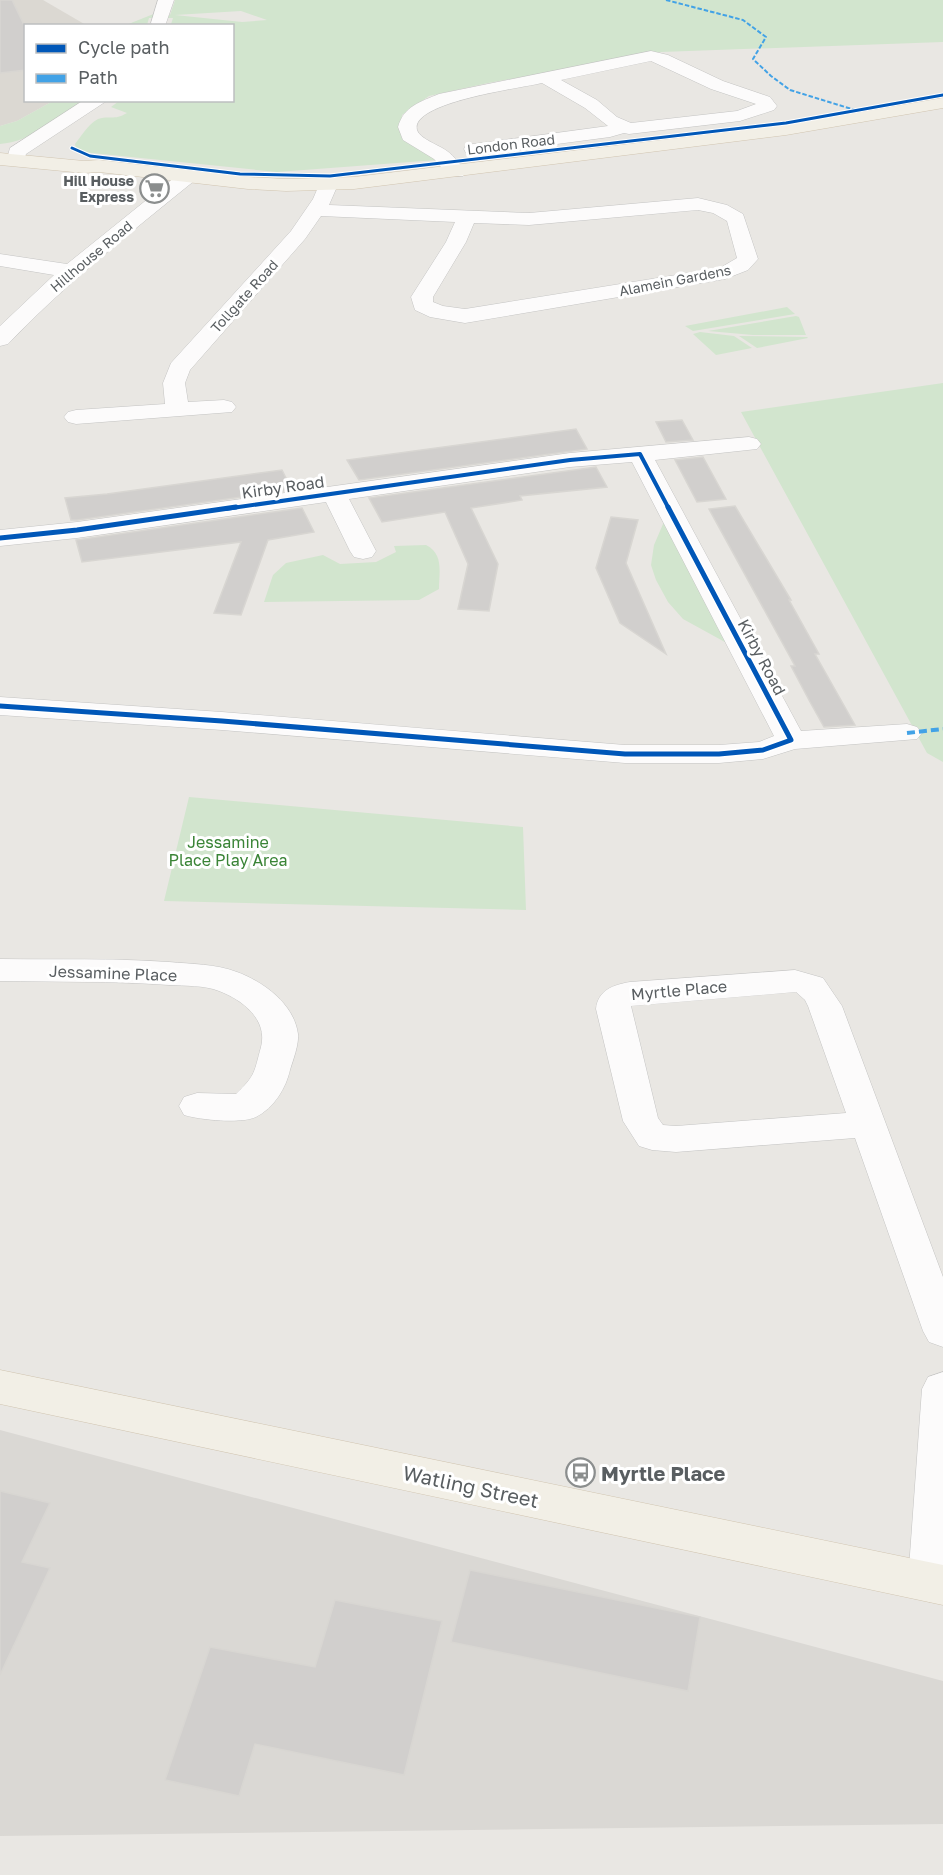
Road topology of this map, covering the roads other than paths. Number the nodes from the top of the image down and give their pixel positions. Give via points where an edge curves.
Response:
1 (154, 0) edge
2 (166, 0) edge
3 (159, 23) dead end
4 (547, 79) junction
5 (96, 102) edge
6 (102, 102) edge
7 (943, 103) edge
8 (623, 127) junction
9 (473, 149) dead end
10 (8, 155) edge
11 (47, 159) junction
12 (456, 172) junction
13 (187, 177) junction
14 (326, 185) junction
15 (316, 210) junction
16 (467, 217) junction
17 (0, 260) edge
18 (71, 271) junction
19 (0, 339) edge
20 (224, 407) dead end
21 (177, 411) junction
22 (76, 417) dead end
23 (750, 444) dead end
24 (640, 454) junction
25 (334, 493) junction
26 (0, 538) edge
27 (363, 551) dead end
28 (0, 706) edge
29 (907, 733) dead end
30 (791, 740) junction
31 (0, 970) edge
32 (197, 1106) dead end
33 (868, 1124) junction
34 (943, 1331) edge
35 (0, 1387) edge
36 (943, 1389) edge
37 (937, 1583) edge

1 - 2 street
2 - 3 street
4 - 8 street
4 - 8 street via 655,57 768,106 740,116 635,129
4 - 12 street via 453,96 412,114 407,124 409,134 446,160
5 - 10 street
6 - 11 street
7 - 12 main road, London Road via 786,130
8 - 9 street via 610,132
10 - 11 main road, London Road
11 - 13 main road, London Road via 84,167
12 - 14 main road, London Road
13 - 14 main road, London Road
13 - 18 street, Hillhouse Road
14 - 15 street, Tollgate Road
15 - 16 street, Alamein Gardens
15 - 21 street, Tollgate Road via 179,368 174,383
16 - 16 street, Alamein Gardens via 550,219 683,204 706,206 736,218 748,259 725,273 557,301 465,316 433,311 423,305 422,297
17 - 18 street
18 - 19 street, Hillhouse Road
20 - 21 street
21 - 22 street
23 - 24 street, Kirby Road
24 - 25 street, Kirby Road
24 - 30 street, Kirby Road
25 - 26 street, Kirby Road
25 - 27 street, Kirby Road
28 - 30 street via 625,754 763,750
29 - 30 street
31 - 32 street, Jessamine Place via 149,972 225,980 252,993 275,1016 281,1036 269,1084 245,1107
33 - 33 street, Myrtle Place via 821,996 811,985 797,981 630,994 614,1001 640,1121 651,1137 666,1140
33 - 34 street, Myrtle Place
35 - 37 main road, Watling Street
36 - 37 street

